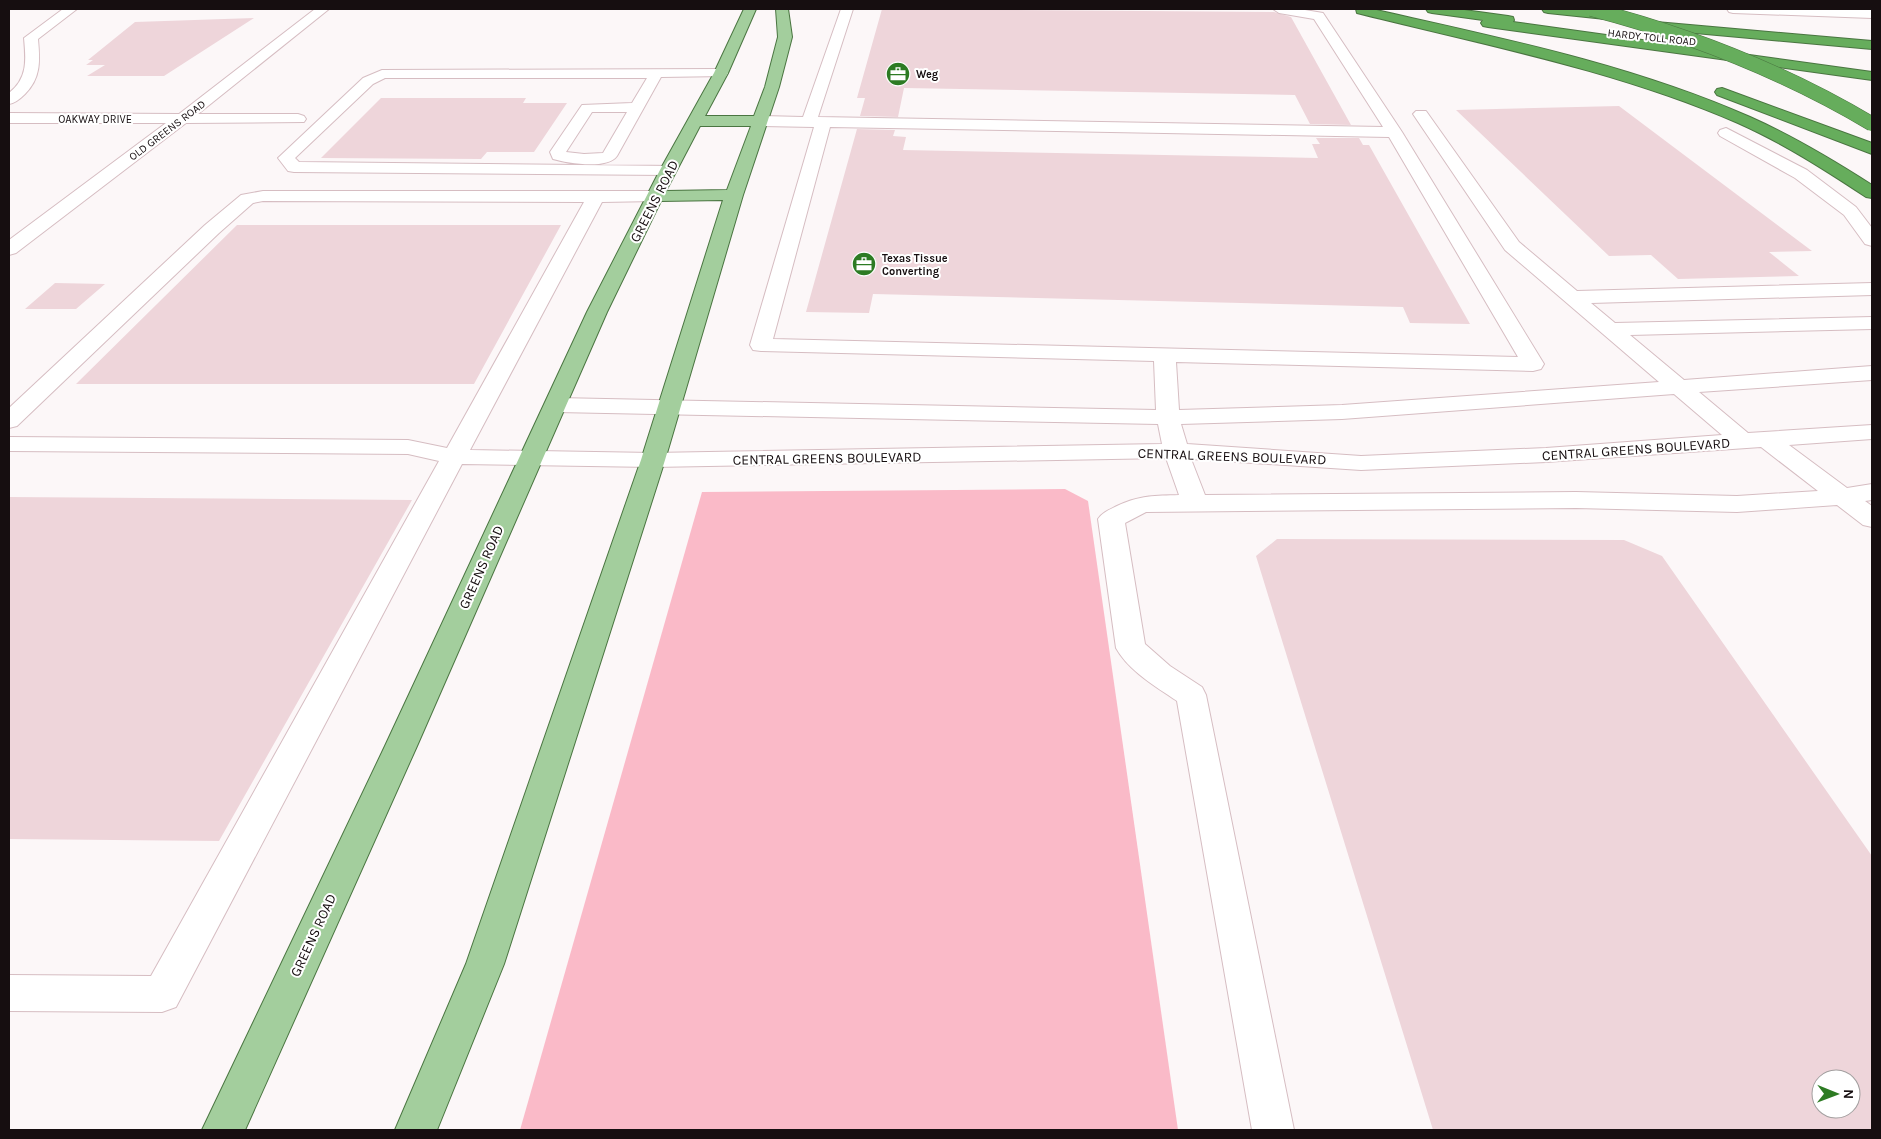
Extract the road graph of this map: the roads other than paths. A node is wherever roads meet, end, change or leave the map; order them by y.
1 (71, 9) edge
2 (323, 9) edge
3 (737, 9) edge
4 (750, 9) edge
5 (782, 9) edge
6 (792, 9) edge
7 (846, 9) edge
8 (1279, 9) edge
9 (1400, 9) edge
10 (1432, 9) edge
11 (1548, 9) edge
12 (1591, 9) edge
13 (1732, 9) edge
14 (1357, 10) edge
15 (1532, 12) dead end
16 (1872, 14) edge
17 (742, 28) junction
18 (1872, 32) edge
19 (785, 37) junction
20 (1872, 45) edge
21 (1872, 57) edge
22 (721, 73) junction
23 (656, 74) junction
24 (1872, 76) edge
25 (1681, 80) dead end
26 (1706, 87) dead end
27 (9, 100) edge
28 (637, 107) junction
29 (1421, 114) dead end
30 (9, 118) edge
31 (182, 119) junction
32 (298, 119) dead end
33 (696, 121) junction
34 (760, 121) junction
35 (816, 122) junction
36 (1872, 124) edge
37 (1394, 132) junction
38 (1726, 133) dead end
39 (1872, 149) edge
40 (668, 170) junction
41 (1872, 193) edge
42 (734, 195) junction
43 (656, 196) junction
44 (596, 197) junction
45 (1872, 240) edge
46 (9, 249) edge
47 (1872, 289) edge
48 (1573, 297) junction
49 (1872, 323) edge
50 (1611, 329) junction
51 (1165, 355) junction
52 (1533, 364) junction
53 (1872, 373) edge
54 (1681, 388) junction
55 (1560, 397) junction
56 (556, 404) junction
57 (668, 407) junction
58 (1168, 417) junction
59 (9, 421) edge
60 (1872, 432) edge
61 (1756, 441) junction
62 (9, 444) edge
63 (1176, 451) junction
64 (454, 457) junction
65 (530, 457) junction
66 (653, 460) junction
67 (1872, 492) edge
68 (1842, 497) junction
69 (1195, 503) junction
70 (1872, 519) edge
71 (9, 993) edge
72 (223, 1130) edge
73 (416, 1130) edge
74 (1273, 1130) edge

1 - 27 street
2 - 31 street, OLD GREENS ROAD
3 - 17 main road
4 - 17 main road, GREENS ROAD
5 - 19 main road
6 - 19 main road
7 - 35 street
8 - 37 street
9 - 24 highway
10 - 21 highway, HARDY TOLL ROAD
11 - 18 highway
12 - 36 highway, bridge
13 - 16 street
14 - 25 highway
14 - 41 highway
15 - 20 highway, HARDY TOLL ROAD
17 - 22 main road, GREENS ROAD
19 - 34 main road
22 - 23 street
22 - 33 main road, GREENS ROAD
23 - 28 street
23 - 40 street
26 - 39 highway
28 - 28 street
29 - 48 street
30 - 31 street, OAKWAY DRIVE
31 - 32 street, OAKWAY DRIVE
31 - 46 street, OLD GREENS ROAD
33 - 34 main road
33 - 40 main road, GREENS ROAD
34 - 35 street
34 - 42 main road
35 - 37 street
35 - 51 street
37 - 52 street
38 - 45 street
40 - 43 main road, GREENS ROAD
42 - 43 main road
42 - 57 main road
43 - 44 street
43 - 56 main road, GREENS ROAD
44 - 59 street
44 - 64 street
47 - 48 street
48 - 50 street
49 - 50 street
50 - 54 street
51 - 52 street
51 - 58 street
52 - 55 street
53 - 54 street
54 - 55 street
54 - 61 street
55 - 58 street
56 - 57 street
56 - 65 main road, GREENS ROAD
57 - 58 street
57 - 66 main road
58 - 63 street
60 - 61 street, CENTRAL GREENS BOULEVARD
61 - 63 street, CENTRAL GREENS BOULEVARD
61 - 68 street
62 - 64 street, CENTRAL GREENS BOULEVARD
63 - 66 street, CENTRAL GREENS BOULEVARD
63 - 69 street
64 - 65 street, CENTRAL GREENS BOULEVARD
64 - 71 street
65 - 66 street, CENTRAL GREENS BOULEVARD
65 - 72 main road, GREENS ROAD
66 - 73 main road
67 - 68 street
68 - 69 street
68 - 70 street
69 - 74 street

